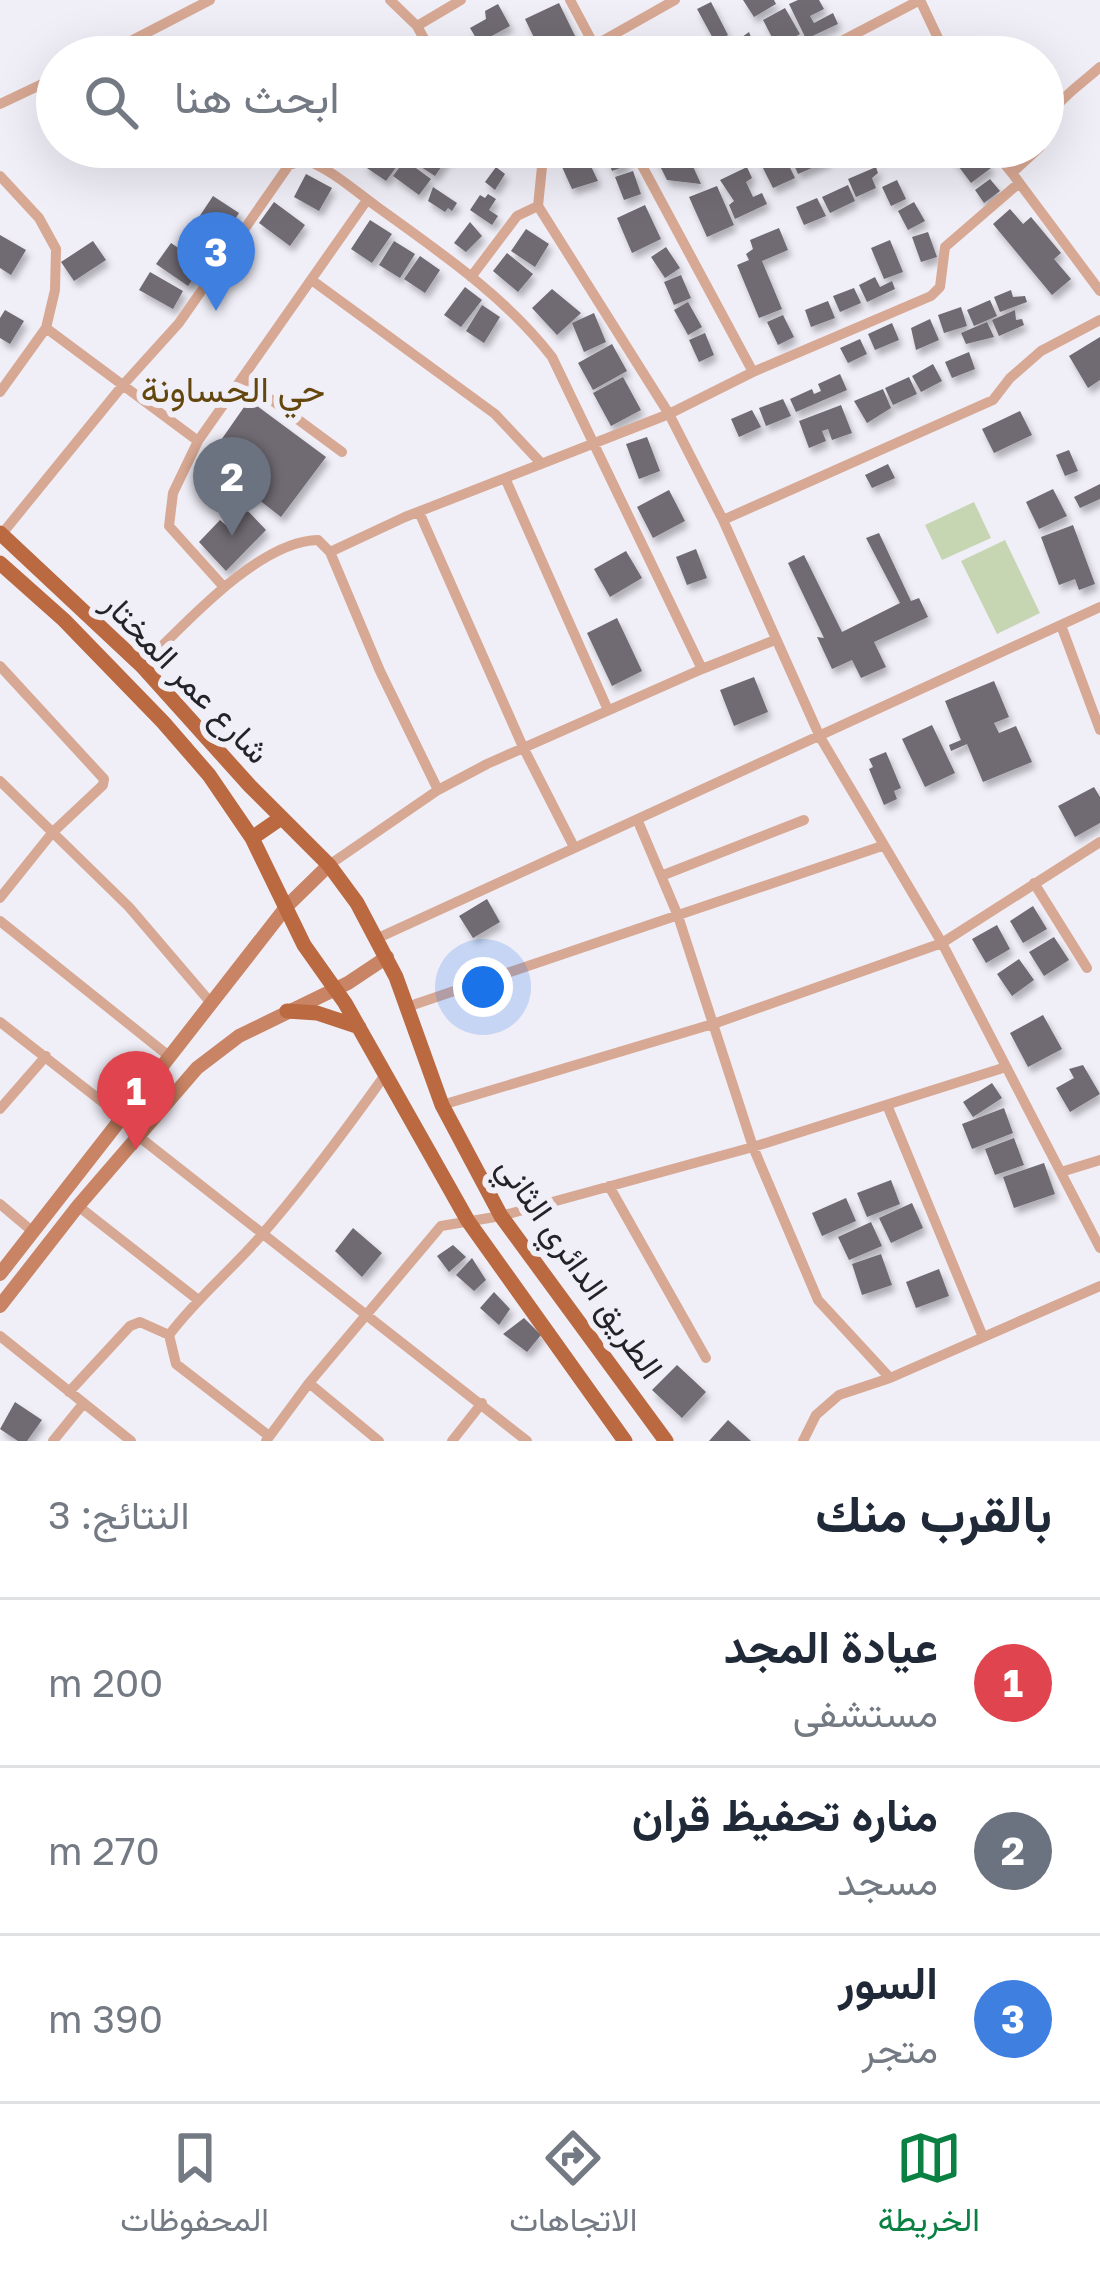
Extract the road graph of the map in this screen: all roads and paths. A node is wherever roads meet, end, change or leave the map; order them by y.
1 (210, 0) edge
2 (390, 0) edge
3 (461, 0) edge
4 (570, 0) edge
5 (675, 0) edge
6 (920, 0) edge
7 (417, 26) junction
8 (141, 36) edge
9 (422, 36) edge
10 (588, 36) edge
11 (619, 36) edge
12 (851, 36) edge
13 (937, 36) edge
14 (1100, 67) edge
15 (36, 87) edge
16 (1064, 99) edge
17 (0, 104) edge
18 (287, 168) edge
19 (323, 168) edge
20 (542, 168) edge
21 (643, 168) edge
22 (1008, 168) edge
23 (1024, 168) edge
24 (0, 176) edge
25 (1016, 178) junction
26 (367, 200) junction
27 (538, 206) junction
28 (471, 277) junction
29 (313, 281) junction
30 (1100, 291) edge
31 (1100, 320) edge
32 (46, 328) junction
33 (753, 372) junction
34 (243, 379) junction
35 (123, 385) junction
36 (0, 392) edge
37 (669, 414) junction
38 (198, 442) junction
39 (593, 443) junction
40 (342, 452) dead end
41 (539, 462) junction
42 (506, 478) junction
43 (419, 512) junction
44 (723, 520) junction
45 (1, 534) edge
46 (330, 552) junction
47 (2, 567) edge
48 (224, 586) junction
49 (1100, 608) edge
50 (1062, 628) junction
51 (775, 640) junction
52 (0, 666) edge
53 (142, 666) junction
54 (701, 668) junction
55 (608, 710) junction
56 (1100, 730) edge
57 (820, 737) junction
58 (523, 747) junction
59 (0, 781) edge
60 (438, 790) junction
61 (281, 818) junction
62 (637, 819) junction
63 (804, 820) dead end
64 (52, 833) junction
65 (252, 838) junction
66 (1100, 842) edge
67 (882, 846) junction
68 (574, 847) junction
69 (329, 865) junction
70 (662, 876) junction
71 (1034, 884) junction
72 (0, 898) edge
73 (287, 906) junction
74 (679, 916) junction
75 (0, 921) edge
76 (378, 938) junction
77 (942, 943) junction
78 (387, 957) junction
79 (1088, 968) dead end
80 (335, 990) junction
81 (212, 1004) junction
82 (407, 1007) junction
83 (287, 1011) junction
84 (0, 1022) edge
85 (716, 1023) junction
86 (360, 1028) junction
87 (46, 1056) junction
88 (170, 1057) junction
89 (1006, 1066) junction
90 (386, 1075) junction
91 (887, 1105) junction
92 (442, 1106) junction
93 (0, 1109) edge
94 (123, 1118) junction
95 (138, 1136) junction
96 (753, 1147) junction
97 (1100, 1160) edge
98 (1061, 1172) junction
99 (609, 1186) junction
100 (0, 1204) edge
101 (78, 1206) junction
102 (501, 1216) junction
103 (468, 1221) junction
104 (32, 1231) junction
105 (262, 1235) junction
106 (1100, 1248) edge
107 (0, 1274) edge
108 (1100, 1286) edge
109 (197, 1299) junction
110 (0, 1306) edge
111 (368, 1315) junction
112 (169, 1334) junction
113 (0, 1336) edge
114 (983, 1337) junction
115 (706, 1358) dead end
116 (890, 1378) junction
117 (309, 1383) junction
118 (69, 1393) junction
119 (482, 1403) junction
120 (83, 1404) junction
121 (268, 1439) edge
122 (53, 1441) edge
123 (131, 1441) edge
124 (379, 1441) edge
125 (452, 1441) edge
126 (527, 1441) edge
127 (625, 1441) edge
128 (666, 1441) edge
129 (803, 1441) edge

1 - 8 street
2 - 7 street
3 - 7 street
4 - 10 street
5 - 11 street
6 - 12 street
6 - 13 street
7 - 9 street
14 - 16 street
15 - 17 street
18 - 35 street
19 - 26 street
20 - 27 street
21 - 33 street
22 - 25 street
23 - 25 street
24 - 32 street
25 - 30 street
25 - 33 street
26 - 28 street
26 - 29 street
27 - 28 street
27 - 37 street
28 - 39 street
29 - 34 street
29 - 41 street
31 - 44 street
32 - 35 street
32 - 36 street
33 - 37 street
34 - 38 street
34 - 40 street
35 - 38 street
35 - 45 street
37 - 39 street
37 - 44 street
38 - 48 street
39 - 41 street
39 - 54 street
41 - 42 street
42 - 43 street
42 - 55 street
43 - 46 street
43 - 58 street
44 - 51 street
45 - 53 main road, شارع عمر المختار
46 - 48 street
46 - 60 street
47 - 65 main road, شارع عمر المختار
48 - 53 street
49 - 50 street
50 - 56 street
50 - 57 street
51 - 54 street
51 - 57 street
52 - 64 street
53 - 61 main road, شارع عمر المختار
54 - 55 street
55 - 58 street
57 - 62 street
57 - 67 street
58 - 60 street
58 - 68 street
59 - 64 street
60 - 69 street
61 - 65 main road
61 - 69 main road, شارع عمر المختار
62 - 68 street
62 - 70 street
63 - 70 street
64 - 72 street
64 - 81 street
65 - 73 main road, شارع عمر المختار
66 - 71 street
67 - 74 street
67 - 77 street
68 - 76 street
69 - 73 main road
69 - 76 main road, الطريق الدائري الثاني
70 - 74 street
71 - 77 street
71 - 79 street
73 - 80 main road, الطريق الدائري الثاني
73 - 81 main road
74 - 82 street
74 - 85 street
75 - 88 street
76 - 78 main road, الطريق الدائري الثاني
77 - 85 street
77 - 89 street
78 - 80 main road
78 - 82 main road, الطريق الدائري الثاني
80 - 83 main road
80 - 86 main road, الطريق الدائري الثاني
81 - 88 main road
82 - 92 main road, الطريق الدائري الثاني
83 - 86 main road
83 - 95 main road
84 - 87 street
85 - 92 street
85 - 96 street
86 - 90 main road, الطريق الدائري الثاني
87 - 93 street
87 - 94 street
88 - 94 main road
89 - 91 street
89 - 98 street
90 - 103 main road, الطريق الدائري الثاني
90 - 105 street
91 - 96 street
91 - 114 street
92 - 102 main road, الطريق الدائري الثاني
94 - 104 main road
95 - 101 main road
95 - 105 street
96 - 99 street
96 - 116 street
97 - 98 street
98 - 106 street
99 - 102 street
99 - 115 street
100 - 104 street
101 - 109 street
101 - 110 main road
102 - 103 street
102 - 128 main road, الطريق الدائري الثاني
103 - 111 street
103 - 127 main road, الطريق الدائري الثاني
104 - 107 main road
105 - 109 street
105 - 111 street
108 - 114 street
109 - 112 street
111 - 117 street
111 - 119 street
112 - 118 street
112 - 121 street
113 - 118 street
114 - 116 street
116 - 129 street
117 - 121 street
117 - 124 street
118 - 120 street
119 - 125 street
119 - 126 street
120 - 122 street
120 - 123 street

